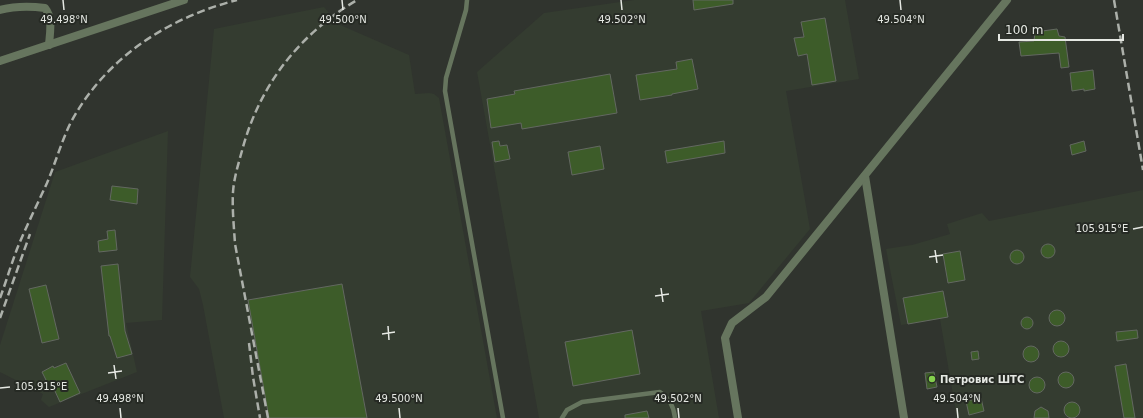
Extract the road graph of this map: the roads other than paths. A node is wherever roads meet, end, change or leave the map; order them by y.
1 (184, 0) edge
2 (466, 0) edge
3 (1007, 0) edge
4 (0, 10) edge
5 (49, 45) junction
6 (0, 61) edge
7 (865, 176) junction
8 (503, 418) edge
9 (562, 418) edge
10 (675, 418) edge
11 (738, 418) edge
12 (904, 418) edge

1 - 5 street
2 - 8 lane
3 - 7 street
4 - 5 street
5 - 6 street
7 - 11 street
7 - 12 street
9 - 10 lane

